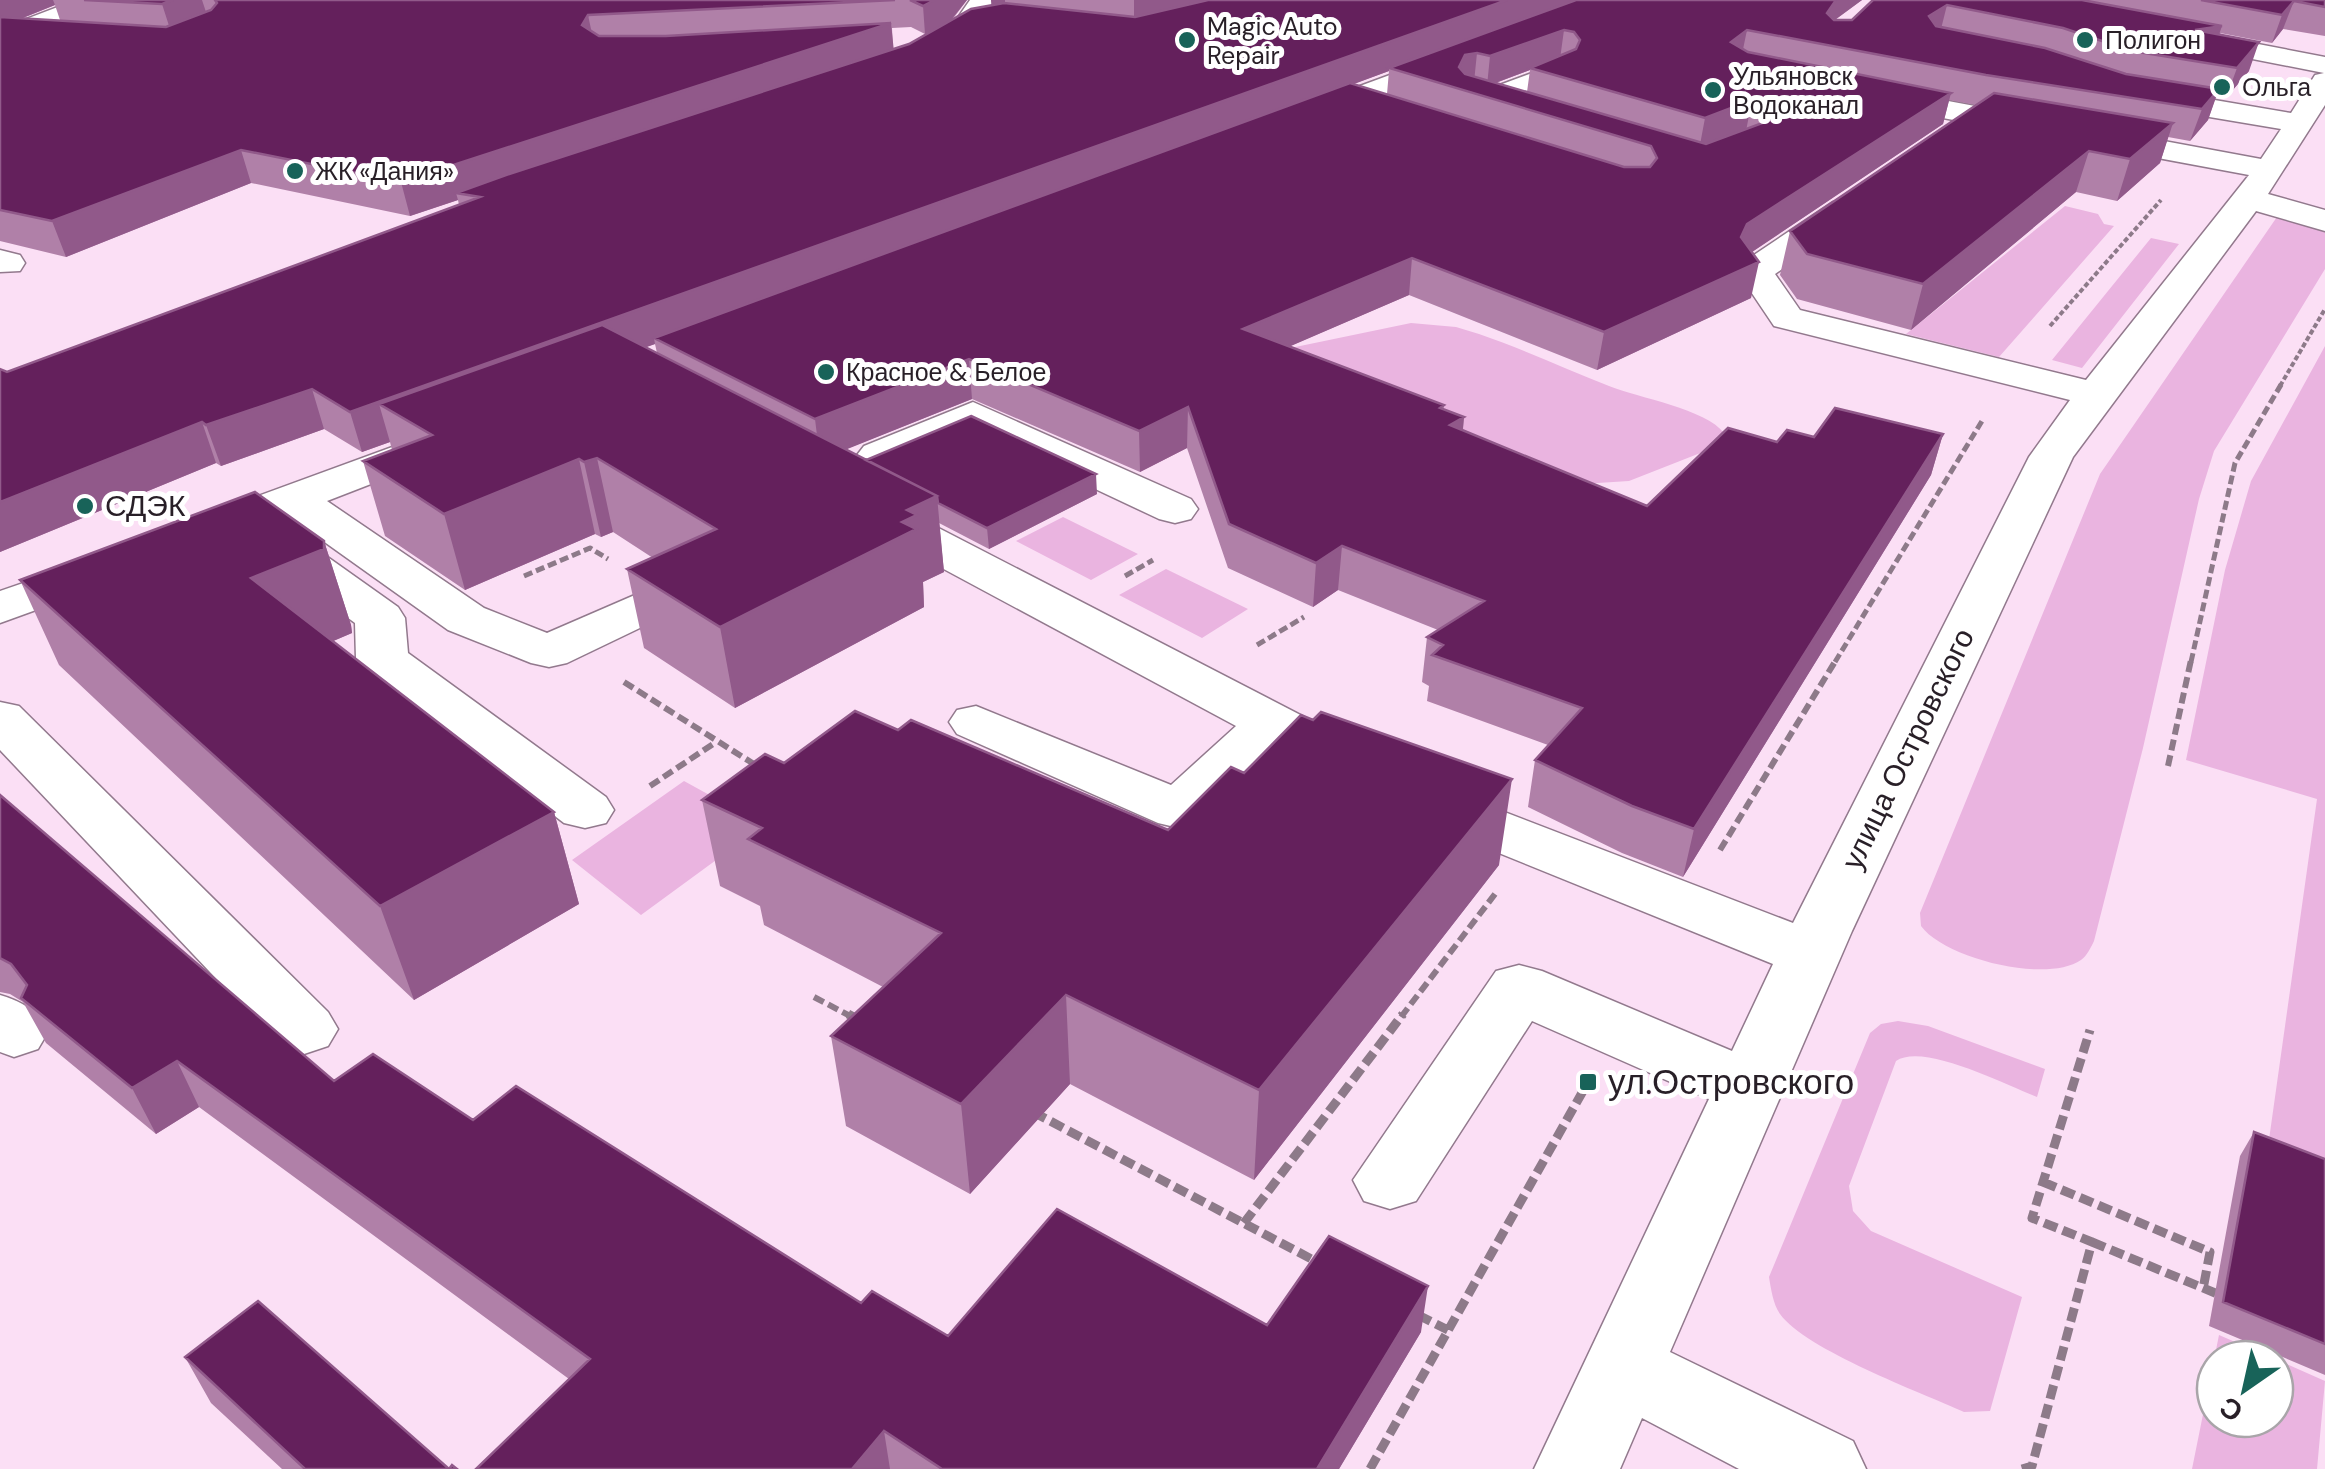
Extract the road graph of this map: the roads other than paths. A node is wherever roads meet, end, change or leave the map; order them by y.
1 (98, 0) edge
2 (982, 0) edge
3 (1005, 19) edge
4 (956, 32) junction
5 (2162, 34) edge
6 (4, 36) edge
7 (79, 39) edge
8 (898, 40) edge
9 (1482, 49) edge
10 (2325, 65) edge
11 (885, 69) edge
12 (1560, 71) edge
13 (1408, 78) junction
14 (1840, 90) edge
15 (2117, 92) edge
16 (1346, 100) junction
17 (1488, 100) junction
18 (2312, 110) edge
19 (1388, 114) edge
20 (1540, 115) edge
21 (1977, 118) junction
22 (1275, 128) edge
23 (1945, 140) edge
24 (2269, 185) junction
25 (1866, 194) edge
26 (2325, 221) edge
27 (2094, 394) junction
28 (474, 430) edge
29 (293, 498) junction
30 (1175, 509) dead end
31 (243, 517) junction
32 (168, 545) edge
33 (131, 559) edge
34 (650, 603) edge
35 (0, 608) edge
36 (0, 718) edge
37 (976, 722) dead end
38 (1272, 723) junction
39 (585, 810) dead end
40 (1809, 954) junction
41 (304, 1029) dead end
42 (1749, 1087) junction
43 (1390, 1180) dead end
44 (1623, 1368) junction
45 (1578, 1469) edge
46 (1823, 1469) edge

1 - 6 street
2 - 4 street
3 - 4 street
4 - 8 street
4 - 11 street
5 - 10 street
6 - 7 street
9 - 13 street
12 - 17 street
13 - 16 street
13 - 17 street
14 - 21 street
15 - 18 street
16 - 19 street
16 - 22 street
17 - 20 street
18 - 24 street, улица Островского
21 - 23 street
21 - 24 street
24 - 26 street
24 - 27 street, улица Островского
25 - 27 street
27 - 40 street, улица Островского
28 - 29 street
29 - 31 street
29 - 34 street
30 - 38 street
31 - 32 street
31 - 39 street
33 - 35 street
36 - 41 street
37 - 38 street
38 - 40 street
40 - 42 street, улица Островского
42 - 43 street
42 - 44 street, улица Островского
44 - 45 street, улица Островского
44 - 46 street

